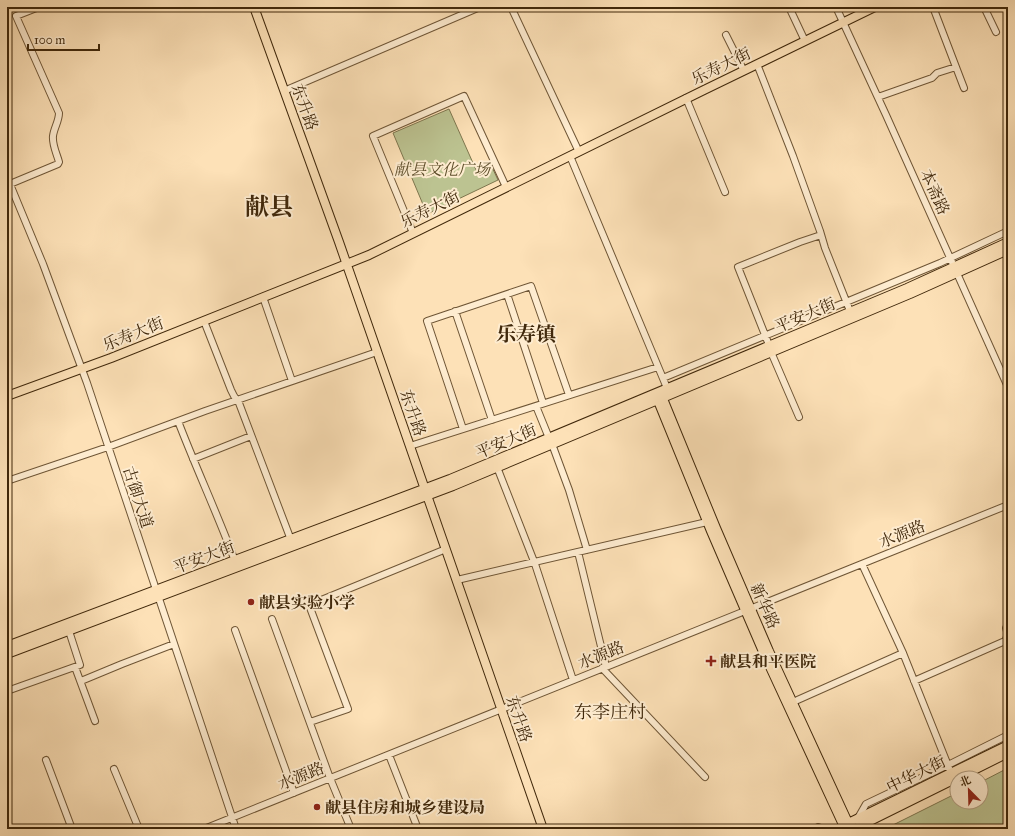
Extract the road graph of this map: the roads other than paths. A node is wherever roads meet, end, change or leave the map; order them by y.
1 (39, 7) edge
2 (254, 7) edge
3 (480, 7) edge
4 (511, 7) edge
5 (789, 7) edge
6 (836, 7) edge
7 (875, 7) edge
8 (933, 7) edge
9 (984, 7) edge
10 (464, 10) edge
11 (843, 23) junction
12 (996, 32) dead end
13 (726, 35) dead end
14 (806, 41) junction
15 (757, 64) junction
16 (956, 67) junction
17 (744, 71) junction
18 (964, 88) dead end
19 (284, 91) junction
20 (878, 97) junction
21 (686, 98) junction
22 (579, 152) junction
23 (570, 156) junction
24 (7, 177) edge
25 (10, 184) junction
26 (506, 187) junction
27 (725, 192) dead end
28 (1008, 231) edge
29 (413, 233) junction
30 (821, 235) junction
31 (1008, 242) edge
32 (1008, 250) edge
33 (346, 264) junction
34 (954, 266) junction
35 (507, 294) junction
36 (263, 297) junction
37 (847, 302) junction
38 (850, 311) junction
39 (455, 312) junction
40 (204, 321) junction
41 (766, 336) junction
42 (770, 349) junction
43 (377, 352) junction
44 (658, 367) junction
45 (81, 369) junction
46 (663, 378) junction
47 (292, 381) junction
48 (1008, 387) edge
49 (660, 394) junction
50 (569, 395) junction
51 (7, 396) edge
52 (237, 400) junction
53 (543, 403) junction
54 (536, 406) junction
55 (799, 417) dead end
56 (492, 420) junction
57 (178, 421) junction
58 (463, 429) junction
59 (251, 436) junction
60 (550, 441) junction
61 (410, 446) junction
62 (108, 447) junction
63 (192, 459) junction
64 (497, 468) junction
65 (7, 482) edge
66 (426, 492) junction
67 (1008, 506) edge
68 (707, 522) junction
69 (291, 540) junction
70 (446, 549) junction
71 (587, 550) junction
72 (578, 552) junction
73 (235, 561) junction
74 (534, 562) junction
75 (862, 564) junction
76 (457, 580) junction
77 (157, 594) junction
78 (748, 610) junction
79 (272, 619) dead end
80 (1008, 624) edge
81 (235, 630) dead end
82 (69, 631) junction
83 (174, 644) junction
84 (7, 646) edge
85 (903, 653) junction
86 (7, 654) edge
87 (75, 667) junction
88 (604, 668) junction
89 (573, 680) junction
90 (81, 681) junction
91 (914, 681) junction
92 (7, 690) edge
93 (793, 702) junction
94 (501, 709) junction
95 (95, 721) dead end
96 (310, 722) junction
97 (1008, 735) edge
98 (1008, 745) edge
99 (1008, 753) edge
100 (389, 754) junction
101 (46, 760) dead end
102 (114, 768) dead end
103 (952, 770) edge
104 (960, 770) edge
105 (961, 770) edge
106 (964, 770) edge
107 (949, 776) edge
108 (949, 776) edge
109 (705, 777) dead end
110 (330, 778) junction
111 (294, 793) junction
112 (233, 818) junction
113 (846, 827) edge
114 (72, 829) edge
115 (139, 829) edge
116 (204, 829) edge
117 (236, 829) edge
118 (351, 829) edge
119 (418, 829) edge
120 (543, 829) edge
121 (815, 829) edge
122 (824, 829) edge

1 - 25 street
2 - 19 main road, 东升路
3 - 10 street
4 - 22 street
5 - 14 street
6 - 11 street, 本斋路
7 - 11 main road, 乐寿大街
8 - 16 street
9 - 12 street
10 - 19 street
11 - 14 main road, 乐寿大街
11 - 20 street, 本斋路
13 - 17 street
14 - 15 main road, 乐寿大街
15 - 17 main road, 乐寿大街
15 - 30 street
16 - 18 street
16 - 20 street
17 - 21 main road, 乐寿大街
19 - 33 main road, 东升路
20 - 34 street, 本斋路
21 - 22 main road, 乐寿大街
21 - 27 street
22 - 23 main road, 乐寿大街
23 - 26 main road, 乐寿大街
23 - 44 street
24 - 25 street, 古御大道
25 - 45 street, 古御大道
26 - 29 main road, 乐寿大街
26 - 29 street
28 - 34 street
29 - 33 main road, 乐寿大街
30 - 37 street
30 - 41 street
31 - 34 main road, 平安大街
32 - 34 main road, 平安大街
33 - 36 main road, 乐寿大街
33 - 43 main road, 东升路
34 - 37 street
34 - 38 main road, 平安大街
34 - 42 main road, 平安大街
34 - 48 street, 本斋路
35 - 39 street
35 - 50 street
35 - 53 street
36 - 40 main road, 乐寿大街
36 - 47 street
37 - 38 street
37 - 41 street
38 - 42 main road, 平安大街
39 - 56 street
39 - 58 street
40 - 45 main road, 乐寿大街
40 - 52 street
41 - 42 street
41 - 46 street
42 - 49 main road, 平安大街
42 - 55 street
43 - 47 street
43 - 61 main road, 东升路
44 - 46 street
44 - 50 street
45 - 51 main road, 乐寿大街
45 - 62 street, 古御大道
46 - 49 street
47 - 52 street
49 - 60 main road, 平安大街
49 - 68 main road, 新华路
49 - 78 main road, 新华路
50 - 53 street
52 - 57 street
52 - 59 street
53 - 54 street
54 - 56 street
54 - 60 street
56 - 58 street
57 - 62 street
57 - 63 street
58 - 61 street
59 - 63 street
59 - 69 street
60 - 64 main road, 平安大街
60 - 66 main road, 平安大街
60 - 71 street
61 - 66 main road, 东升路
62 - 65 street
62 - 77 street, 古御大道
63 - 73 street
64 - 66 main road, 平安大街
64 - 74 street
66 - 69 main road, 平安大街
66 - 70 main road, 东升路
66 - 77 main road, 平安大街
67 - 75 street, 水源路
68 - 71 street
68 - 78 main road, 新华路
69 - 73 main road, 平安大街
70 - 76 main road, 东升路
70 - 96 street
71 - 72 street
72 - 74 street
72 - 88 street
73 - 77 main road, 平安大街
74 - 76 street
74 - 89 street
75 - 78 street, 水源路
75 - 85 street
76 - 94 main road, 东升路
77 - 82 main road, 平安大街
77 - 83 street, 古御大道
77 - 84 main road, 平安大街
78 - 88 street, 水源路
78 - 93 main road, 新华路
78 - 113 main road, 新华路
79 - 96 street
80 - 91 street
81 - 111 street
82 - 86 main road, 平安大街
82 - 87 street
83 - 90 street
83 - 112 street, 古御大道
85 - 91 street
85 - 93 street
87 - 90 street
87 - 92 street
88 - 89 street, 水源路
88 - 109 street
89 - 94 street, 水源路
90 - 95 street
91 - 103 street
93 - 113 main road, 新华路
94 - 100 street, 水源路
94 - 120 main road, 东升路
96 - 110 street
97 - 104 street
98 - 105 main road, 中华大街
99 - 106 main road, 中华大街
100 - 110 street, 水源路
100 - 119 street
101 - 114 street
102 - 115 street
107 - 113 main road, 中华大街
108 - 113 main road, 中华大街
110 - 111 street, 水源路
110 - 118 street
111 - 112 street, 水源路
112 - 116 street, 水源路
112 - 117 street, 古御大道
121 - 122 street

